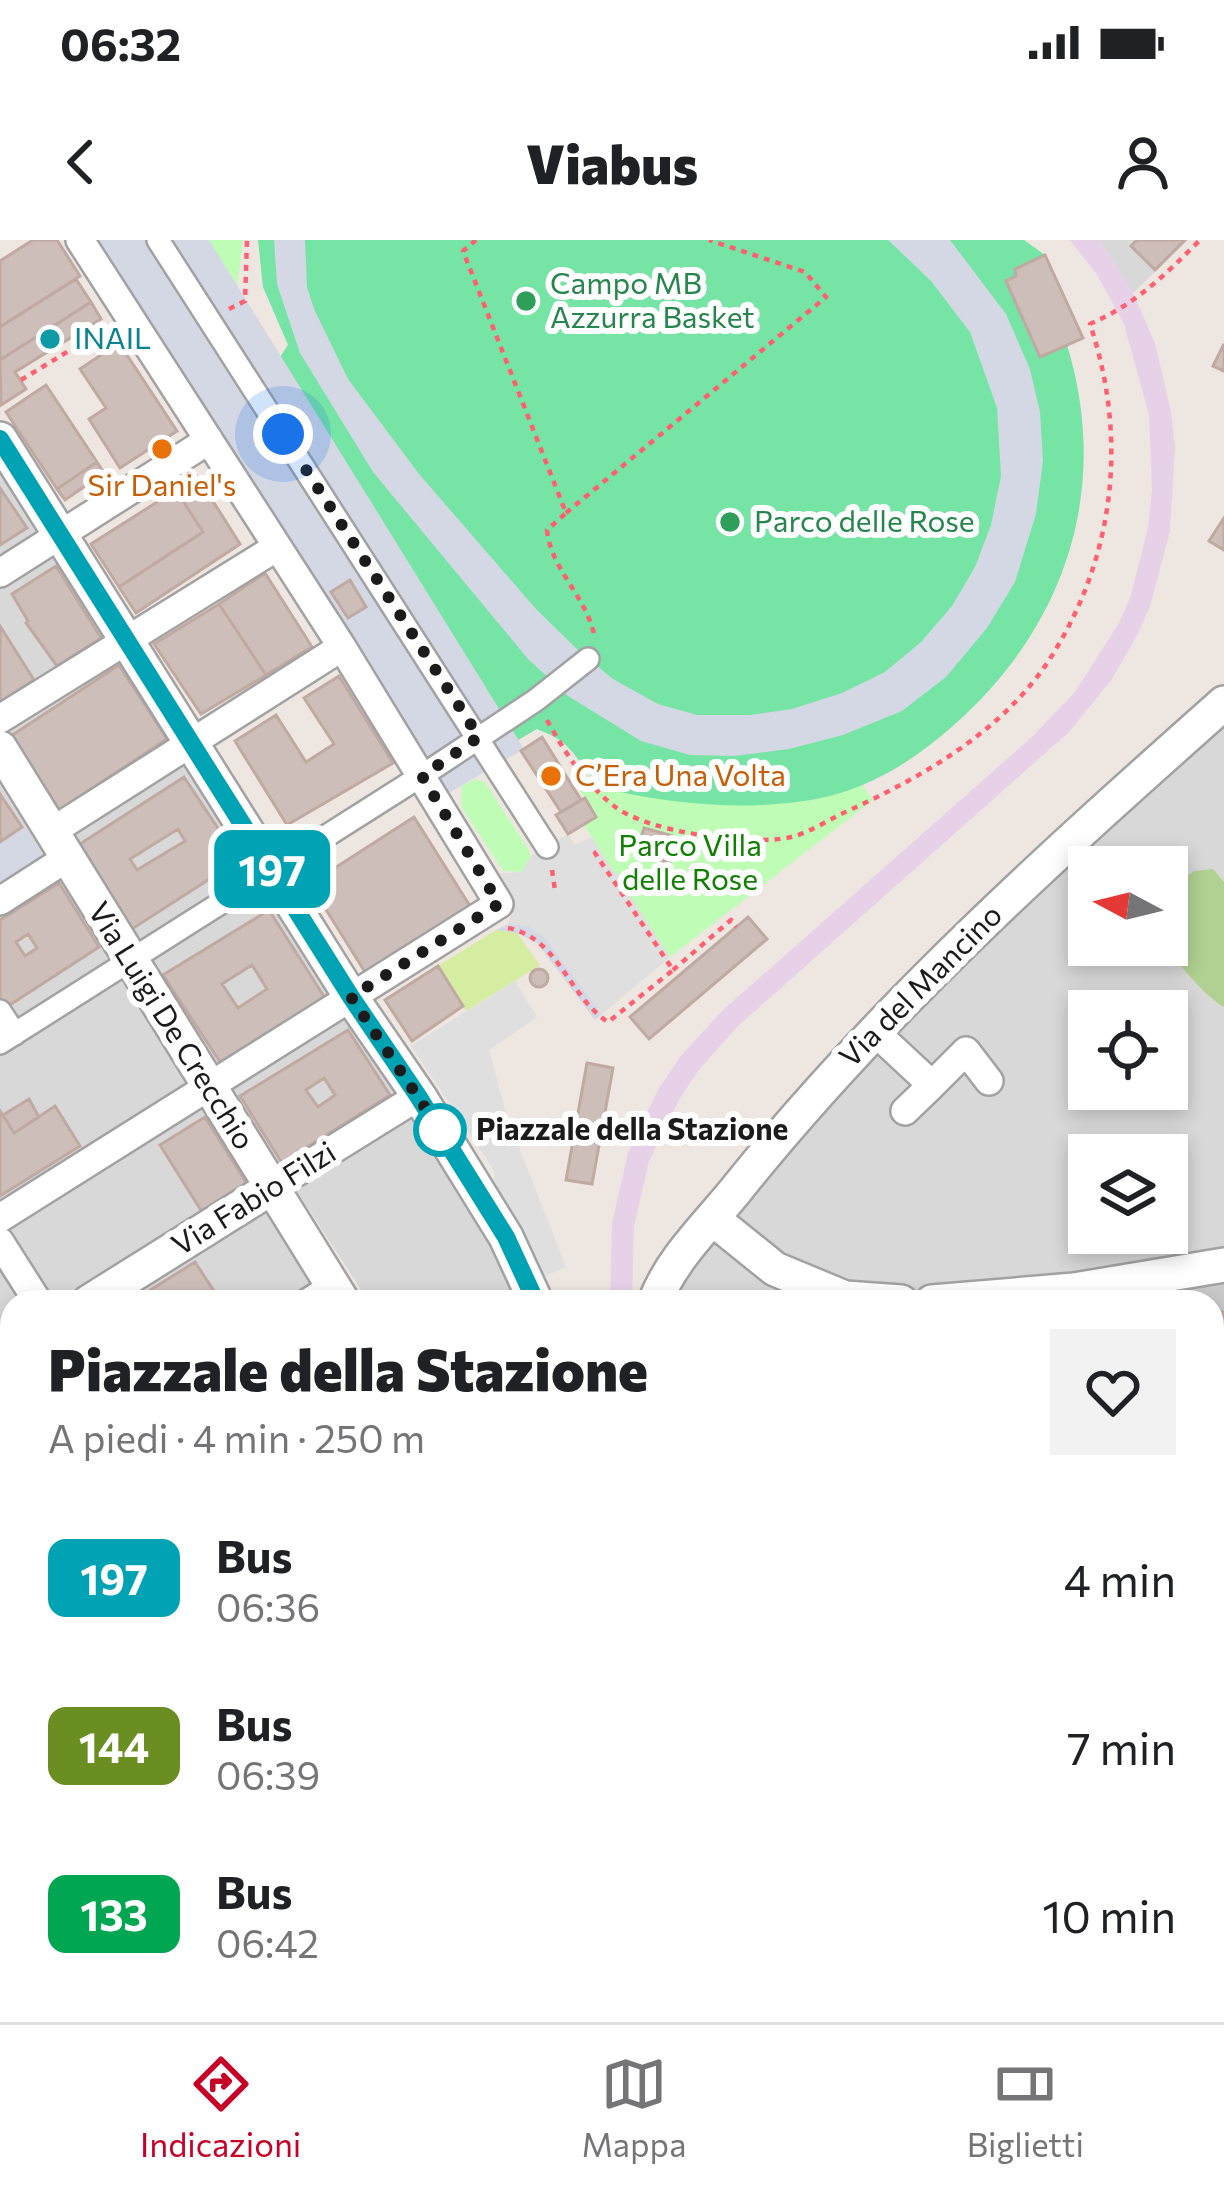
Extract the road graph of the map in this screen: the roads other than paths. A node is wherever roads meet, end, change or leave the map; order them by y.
1 (80, 240) edge
2 (158, 240) edge
3 (0, 439) edge
4 (208, 440) junction
5 (60, 532) junction
6 (277, 547) junction
7 (0, 573) edge
8 (127, 639) junction
9 (342, 647) junction
10 (588, 659) road end
11 (1224, 704) edge
12 (0, 719) edge
13 (479, 737) junction
14 (190, 743) junction
15 (0, 748) edge
16 (422, 776) junction
17 (59, 845) junction
18 (548, 847) dead end
19 (272, 870) junction
20 (0, 902) edge
21 (131, 961) junction
22 (351, 997) junction
23 (0, 1011) edge
24 (874, 1031) junction
25 (8, 1038) edge
26 (989, 1081) dead end
27 (932, 1085) junction
28 (208, 1087) junction
29 (418, 1096) junction
30 (905, 1111) dead end
31 (271, 1188) junction
32 (0, 1218) edge
33 (713, 1219) junction
34 (0, 1242) edge
35 (1224, 1265) edge
36 (30, 1290) edge
37 (108, 1290) edge
38 (324, 1290) edge
39 (530, 1290) edge
40 (662, 1290) edge
41 (826, 1290) edge
42 (1074, 1290) edge

1 - 4 street
2 - 13 street
3 - 5 street
4 - 5 street
4 - 6 street
5 - 7 street
5 - 8 street
6 - 8 street
6 - 9 street
8 - 12 street
8 - 14 street
9 - 14 street
9 - 16 street
10 - 13 street
11 - 24 street, Via del Mancino
13 - 16 street
13 - 18 street
14 - 17 street
14 - 19 street
15 - 17 street, Via Luigi De Crecchio
16 - 19 street
16 - 22 street
17 - 20 street
17 - 21 street, Via Luigi De Crecchio
19 - 21 street
19 - 22 street
21 - 25 street
21 - 28 street, Via Luigi De Crecchio
22 - 28 street
22 - 29 street
23 - 25 street
24 - 27 street
24 - 33 street, Via del Mancino
26 - 27 street
27 - 30 street
28 - 31 street, Via Luigi De Crecchio
28 - 32 street
29 - 31 street, Via Fabio Filzi
29 - 39 street
31 - 37 street, Via Fabio Filzi
31 - 38 street, Via Luigi De Crecchio
33 - 40 street, Via del Mancino
33 - 41 street
34 - 36 street
35 - 42 street

